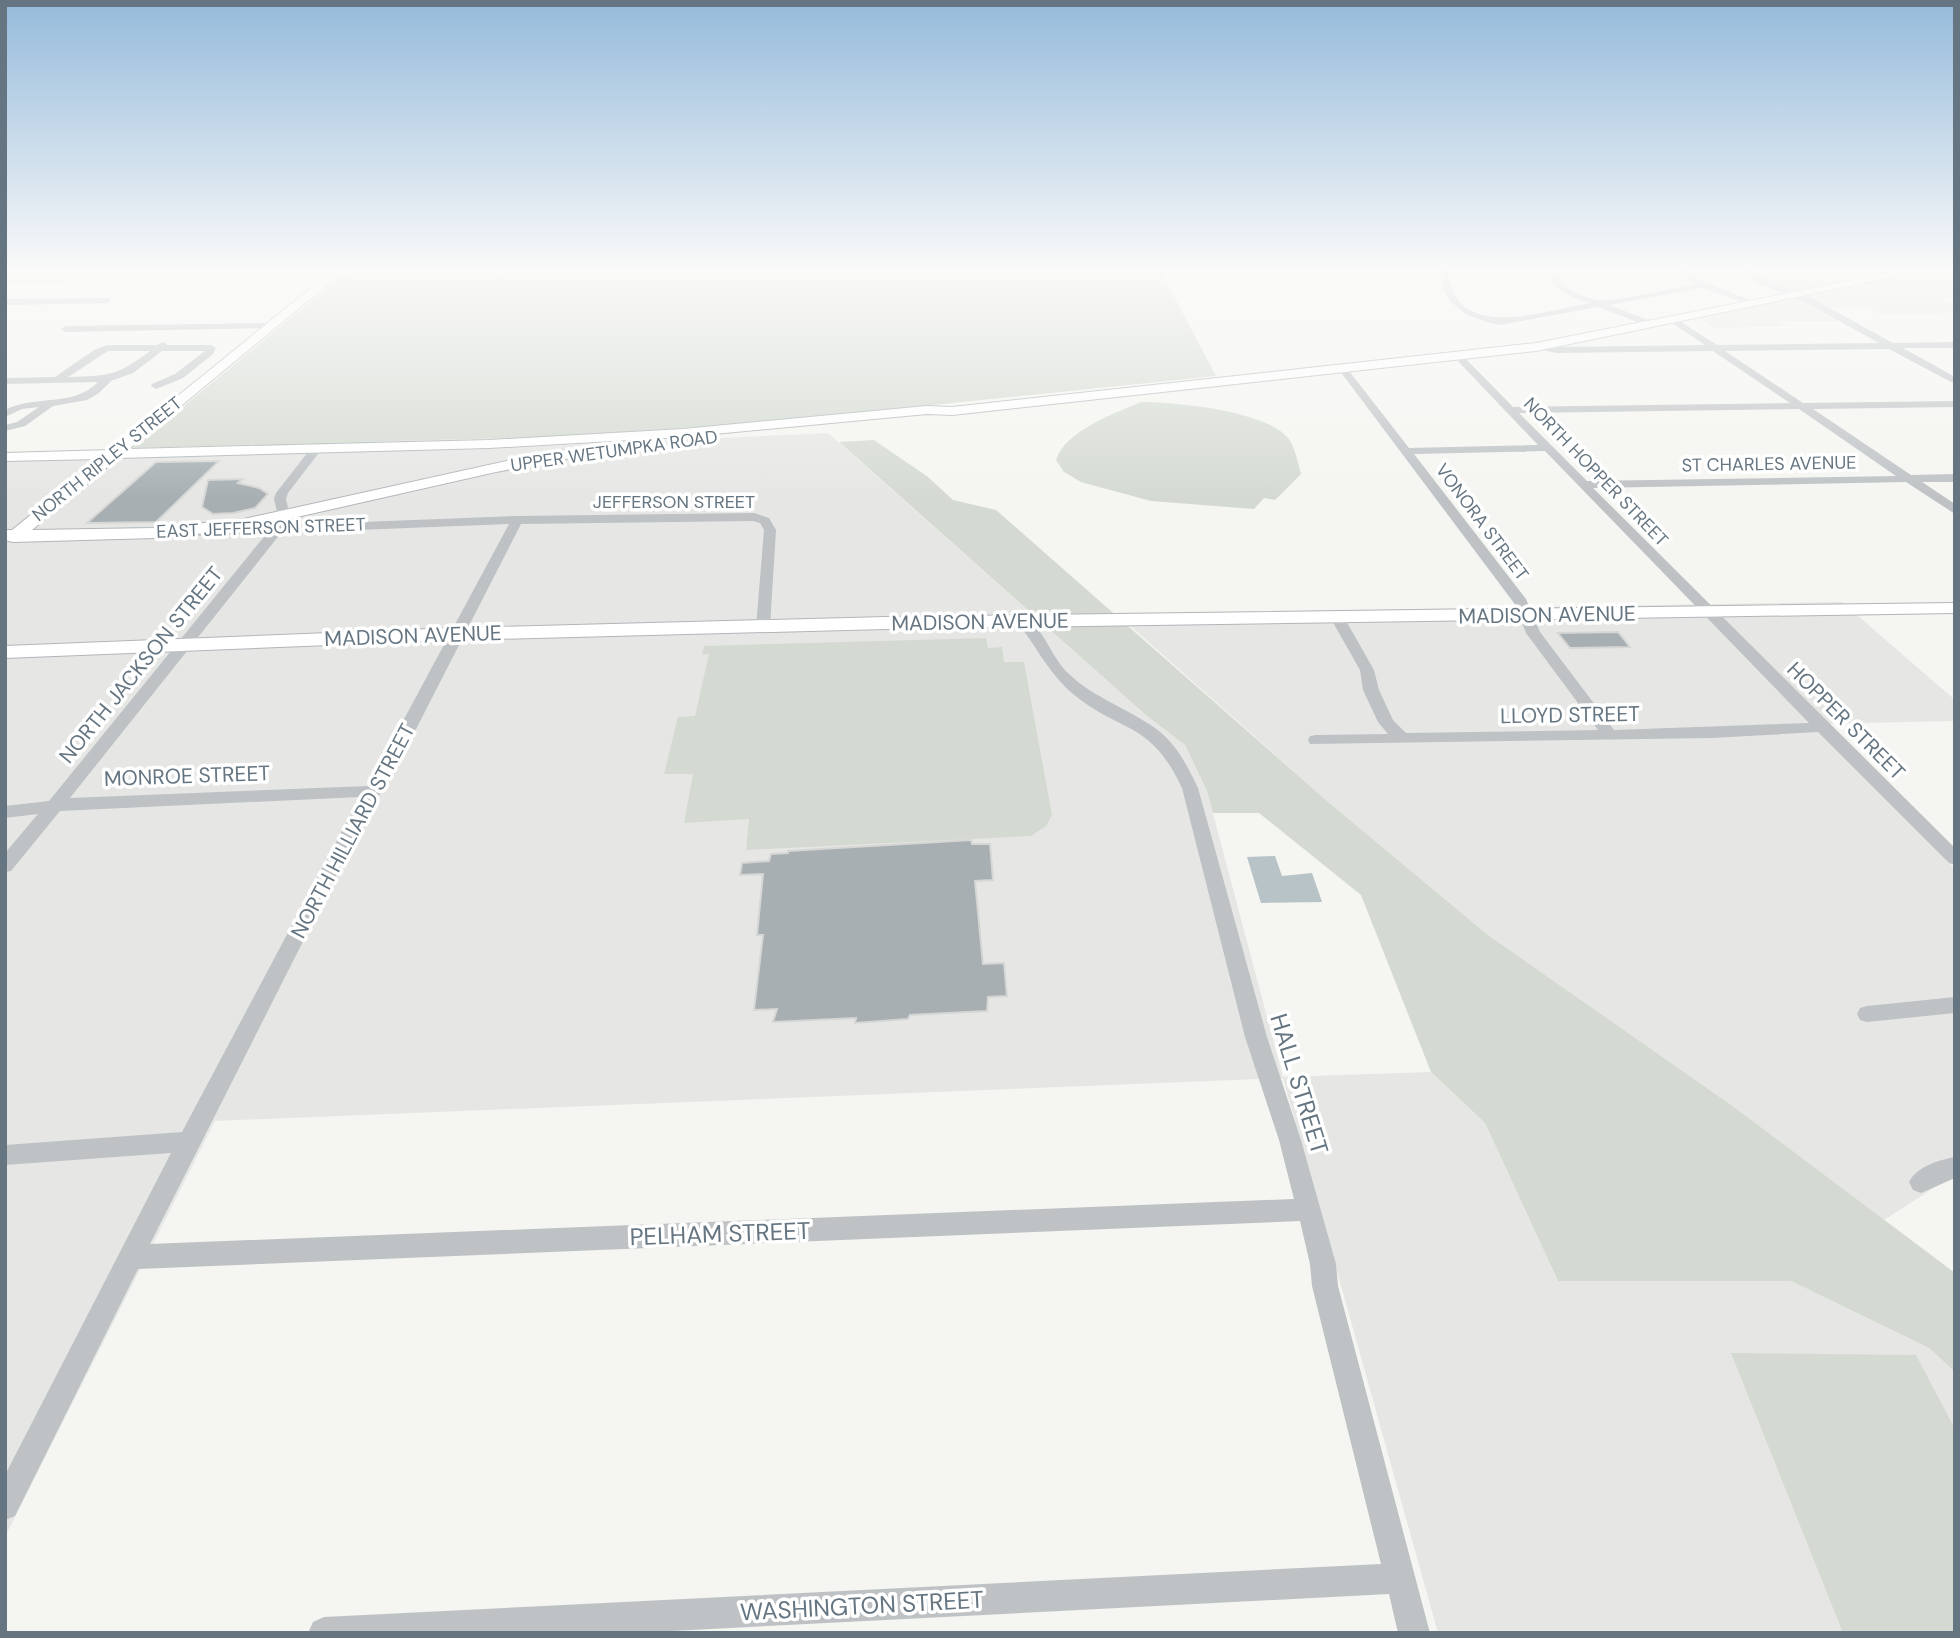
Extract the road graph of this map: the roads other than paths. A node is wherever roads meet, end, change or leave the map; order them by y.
1 (245, 346) edge
2 (1539, 346) edge
3 (1853, 346) edge
4 (1891, 346) edge
5 (161, 347) junction
6 (1536, 347) junction
7 (1717, 348) junction
8 (1460, 356) junction
9 (1343, 369) junction
10 (107, 379) junction
11 (57, 380) junction
12 (5, 381) edge
13 (1955, 381) edge
14 (156, 386) dead end
15 (49, 404) junction
16 (1955, 404) edge
17 (1802, 406) junction
18 (1512, 410) junction
19 (5, 414) edge
20 (804, 426) joint
21 (5, 428) edge
22 (733, 432) junction
23 (489, 444) junction
24 (1548, 448) junction
25 (315, 450) junction
26 (1406, 451) junction
27 (192, 453) joint
28 (112, 455) junction
29 (5, 457) edge
30 (505, 465) junction
31 (1909, 478) junction
32 (1955, 478) edge
33 (1584, 485) junction
34 (1955, 510) edge
35 (517, 520) junction
36 (280, 523) junction
37 (154, 532) joint
38 (9, 538) edge
39 (1955, 608) edge
40 (1707, 612) junction
41 (1526, 616) junction
42 (1338, 619) junction
43 (1023, 621) junction
44 (763, 626) junction
45 (456, 634) junction
46 (186, 645) junction
47 (5, 652) edge
48 (1824, 727) junction
49 (1610, 734) junction
50 (1402, 739) junction
51 (1316, 740) dead end
52 (372, 791) junction
53 (53, 808) junction
54 (5, 812) edge
55 (1955, 859) edge
56 (5, 866) edge
57 (1955, 1005) edge
58 (1867, 1014) dead end
59 (189, 1142) junction
60 (5, 1155) edge
61 (1955, 1167) edge
62 (1921, 1182) dead end
63 (1308, 1210) junction
64 (132, 1256) junction
65 (5, 1506) edge
66 (1400, 1578) junction
67 (324, 1633) edge
68 (1415, 1633) edge

1 - 28 main road, NORTH RIPLEY STREET
2 - 6 main road, UPPER WETUMPKA ROAD
3 - 7 street
4 - 13 street
5 - 10 street
5 - 11 street
5 - 14 street
6 - 7 street
6 - 8 main road, UPPER WETUMPKA ROAD
7 - 17 street
8 - 9 main road, UPPER WETUMPKA ROAD
8 - 18 street, NORTH HOPPER STREET
9 - 20 main road, UPPER WETUMPKA ROAD
9 - 26 street, VONORA STREET
10 - 11 street
10 - 15 street
11 - 12 street
15 - 19 street
15 - 21 street
16 - 17 street
17 - 18 street
17 - 31 street
18 - 24 street, NORTH HOPPER STREET
20 - 22 main road, UPPER WETUMPKA ROAD
22 - 23 main road, UPPER WETUMPKA ROAD
22 - 30 main road, UPPER WETUMPKA ROAD
23 - 25 main road, UPPER WETUMPKA ROAD
23 - 30 main road
24 - 26 street
24 - 33 street, NORTH HOPPER STREET
25 - 27 main road, UPPER WETUMPKA ROAD
25 - 36 street, NORTH JACKSON STREET
26 - 41 street, VONORA STREET
27 - 28 main road
28 - 29 main road
28 - 38 main road, NORTH RIPLEY STREET
30 - 36 main road, UPPER WETUMPKA ROAD
31 - 32 street, ST CHARLES AVENUE
31 - 33 street, ST CHARLES AVENUE
31 - 34 street
33 - 40 street, NORTH HOPPER STREET
35 - 36 street, EAST JEFFERSON STREET
35 - 44 street, JEFFERSON STREET
35 - 45 street, NORTH HILLIARD STREET
36 - 37 main road, UPPER WETUMPKA ROAD
36 - 46 street, NORTH JACKSON STREET
37 - 38 main road, EAST JEFFERSON STREET
39 - 40 main road, MADISON AVENUE
40 - 41 main road, MADISON AVENUE
40 - 48 street, HOPPER STREET
41 - 42 main road, MADISON AVENUE
41 - 49 street, VONORA STREET
42 - 43 main road, MADISON AVENUE
42 - 50 street
43 - 44 main road, MADISON AVENUE
43 - 63 street, HALL STREET
44 - 45 main road, MADISON AVENUE
45 - 46 main road, MADISON AVENUE
45 - 52 street, NORTH HILLIARD STREET
46 - 47 main road, MADISON AVENUE
46 - 53 street, NORTH JACKSON STREET
48 - 49 street, LLOYD STREET
48 - 55 street, HOPPER STREET
49 - 50 street, LLOYD STREET
50 - 51 street, LLOYD STREET
52 - 53 street, MONROE STREET
52 - 59 street, NORTH HILLIARD STREET
53 - 54 street, MONROE STREET
53 - 56 street, NORTH JACKSON STREET
57 - 58 street
59 - 60 street
59 - 64 street, NORTH HILLIARD STREET
61 - 62 street
63 - 64 street, PELHAM STREET
63 - 66 street, HALL STREET
64 - 65 street, NORTH HILLIARD STREET
66 - 67 street, WASHINGTON STREET
66 - 68 street, HALL STREET

